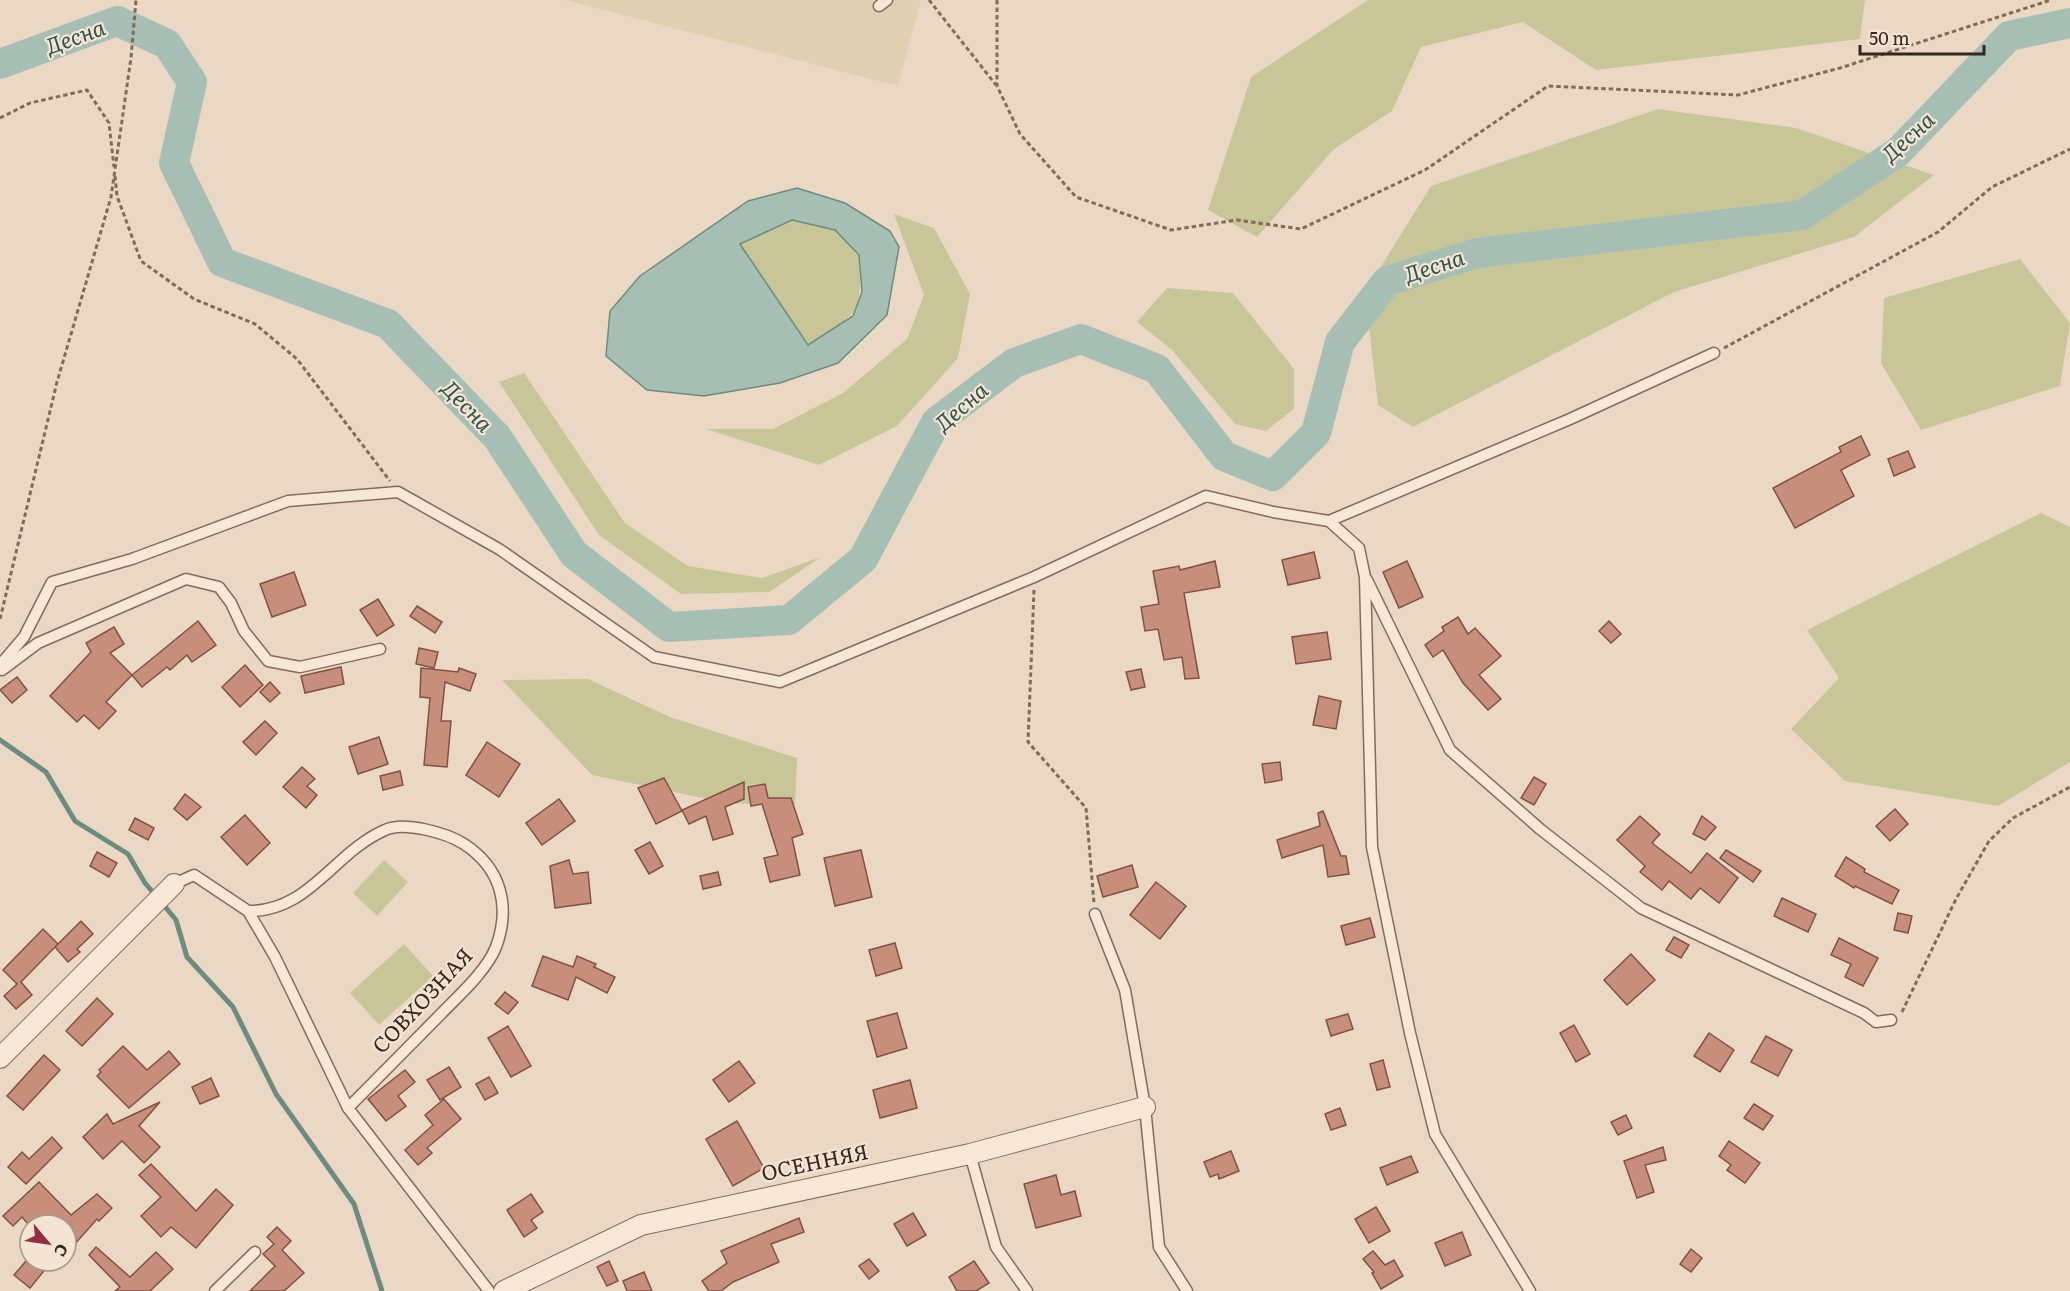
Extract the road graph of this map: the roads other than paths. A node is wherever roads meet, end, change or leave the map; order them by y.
1 (1714, 353) road end
2 (1329, 521) junction
3 (1365, 578) junction
4 (380, 649) dead end
5 (0, 665) edge
6 (0, 671) edge
7 (174, 884) joint
8 (248, 911) junction
9 (1095, 914) road end
10 (1891, 1020) road end
11 (0, 1058) edge
12 (1145, 1107) junction
13 (348, 1108) junction
14 (970, 1154) junction
15 (255, 1252) dead end
16 (215, 1291) edge
17 (489, 1291) edge
18 (504, 1291) edge
19 (1027, 1291) edge
20 (1187, 1291) edge
21 (1530, 1291) edge

1 - 2 lane
2 - 3 lane
2 - 5 lane
3 - 10 lane
3 - 21 lane
4 - 6 lane
7 - 8 lane
7 - 11 street
8 - 13 lane
8 - 13 lane, СОВХОЗНАЯ
9 - 12 lane
12 - 14 street, ОСЕННЯЯ
12 - 20 lane
13 - 17 lane
14 - 18 street, ОСЕННЯЯ
14 - 19 lane
15 - 16 lane

